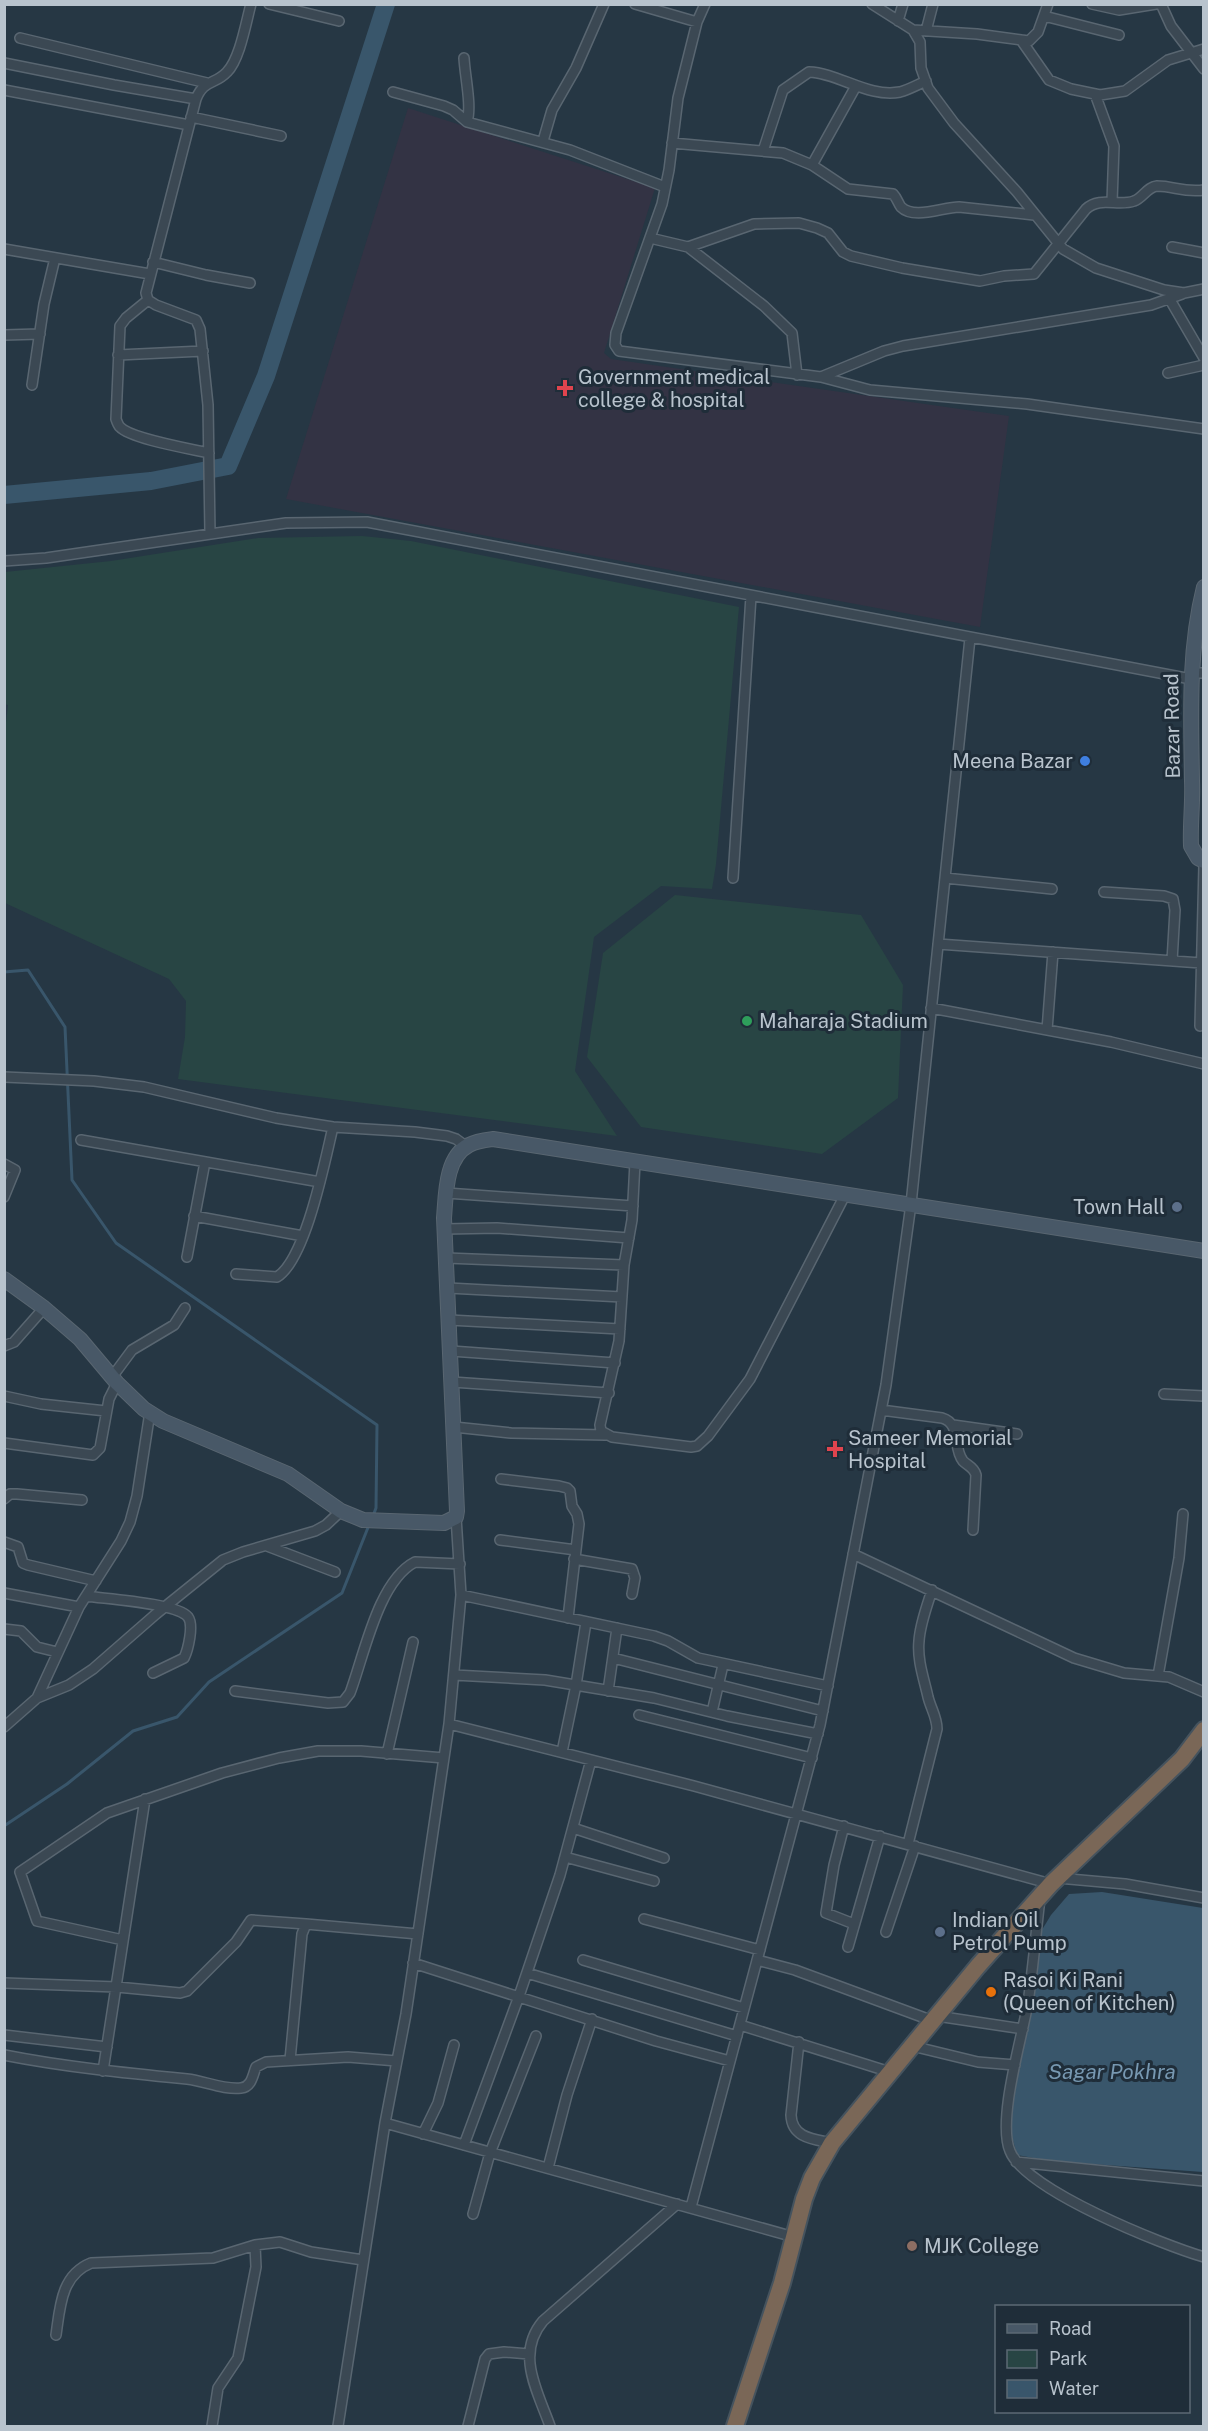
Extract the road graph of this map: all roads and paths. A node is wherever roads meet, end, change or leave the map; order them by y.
1 (251, 4) edge
2 (269, 4) edge
3 (604, 4) edge
4 (636, 4) edge
5 (705, 4) edge
6 (872, 4) edge
7 (903, 4) edge
8 (933, 4) edge
9 (1048, 4) edge
10 (1092, 4) edge
11 (1156, 4) edge
12 (1161, 4) edge
13 (1044, 16) junction
14 (339, 21) dead end
15 (898, 21) junction
16 (697, 22) junction
17 (913, 30) junction
18 (926, 31) junction
19 (1119, 35) dead end
20 (20, 38) dead end
21 (1021, 40) junction
22 (1203, 49) edge
23 (1192, 53) junction
24 (464, 58) dead end
25 (4, 63) edge
26 (1203, 69) edge
27 (926, 81) junction
28 (207, 83) junction
29 (855, 86) junction
30 (4, 90) edge
31 (393, 92) dead end
32 (1095, 94) junction
33 (196, 99) junction
34 (190, 121) junction
35 (467, 122) junction
36 (281, 136) dead end
37 (543, 141) junction
38 (672, 143) junction
39 (763, 151) junction
40 (812, 165) junction
41 (665, 187) junction
42 (1203, 190) edge
43 (1112, 202) junction
44 (1034, 215) junction
45 (650, 238) junction
46 (1059, 245) junction
47 (688, 247) junction
48 (1172, 247) dead end
49 (4, 249) edge
50 (1203, 253) edge
51 (55, 258) junction
52 (153, 262) junction
53 (150, 274) junction
54 (250, 283) dead end
55 (1203, 289) edge
56 (1184, 293) junction
57 (1169, 298) junction
58 (148, 300) junction
59 (4, 334) edge
60 (40, 334) junction
61 (203, 351) junction
62 (118, 355) junction
63 (1203, 358) edge
64 (1203, 365) edge
65 (1168, 373) dead end
66 (797, 375) junction
67 (821, 377) junction
68 (32, 385) dead end
69 (1203, 429) edge
70 (209, 457) junction
71 (210, 533) junction
72 (4, 561) edge
73 (1203, 587) edge
74 (751, 596) junction
75 (970, 638) junction
76 (1195, 675) edge
77 (1203, 863) edge
78 (733, 878) dead end
79 (945, 878) junction
80 (1052, 889) dead end
81 (1104, 892) dead end
82 (938, 944) junction
83 (1053, 952) junction
84 (1172, 961) junction
85 (1201, 963) junction
86 (931, 1008) junction
87 (1200, 1026) dead end
88 (1047, 1030) junction
89 (1203, 1064) edge
90 (4, 1077) edge
91 (333, 1127) junction
92 (81, 1140) dead end
93 (467, 1147) junction
94 (205, 1162) junction
95 (635, 1162) junction
96 (4, 1164) edge
97 (320, 1182) junction
98 (446, 1193) junction
99 (845, 1195) junction
100 (4, 1197) edge
101 (911, 1204) junction
102 (633, 1206) junction
103 (194, 1216) junction
104 (445, 1229) junction
105 (303, 1236) junction
106 (629, 1238) junction
107 (1203, 1251) edge
108 (187, 1257) dead end
109 (446, 1258) junction
110 (624, 1265) junction
111 (236, 1274) dead end
112 (4, 1279) edge
113 (448, 1288) junction
114 (622, 1297) junction
115 (44, 1308) junction
116 (185, 1308) dead end
117 (449, 1320) junction
118 (620, 1329) junction
119 (4, 1347) edge
120 (451, 1351) junction
121 (615, 1363) junction
122 (115, 1380) junction
123 (453, 1382) junction
124 (609, 1393) junction
125 (1164, 1395) dead end
126 (4, 1396) edge
127 (1203, 1396) edge
128 (881, 1410) junction
129 (106, 1411) junction
130 (150, 1412) junction
131 (953, 1425) junction
132 (454, 1427) junction
133 (1017, 1434) dead end
134 (605, 1435) junction
135 (4, 1443) edge
136 (501, 1479) dead end
137 (4, 1499) edge
138 (82, 1500) dead end
139 (341, 1511) junction
140 (1183, 1514) dead end
141 (456, 1517) junction
142 (973, 1530) dead end
143 (500, 1540) dead end
144 (4, 1542) edge
145 (267, 1546) junction
146 (575, 1554) junction
147 (854, 1554) junction
148 (460, 1564) junction
149 (335, 1572) dead end
150 (96, 1581) junction
151 (932, 1590) junction
152 (4, 1593) edge
153 (632, 1594) dead end
154 (461, 1595) junction
155 (87, 1596) junction
156 (80, 1606) junction
157 (165, 1606) junction
158 (567, 1618) junction
159 (586, 1622) junction
160 (617, 1628) junction
161 (4, 1629) edge
162 (413, 1642) dead end
163 (57, 1652) junction
164 (613, 1658) junction
165 (723, 1665) junction
166 (153, 1673) dead end
167 (454, 1675) junction
168 (1158, 1676) junction
169 (576, 1685) junction
170 (718, 1686) junction
171 (828, 1686) junction
172 (235, 1691) dead end
173 (608, 1691) junction
174 (1203, 1692) edge
175 (37, 1698) junction
176 (823, 1711) junction
177 (712, 1713) junction
178 (639, 1715) dead end
179 (449, 1724) junction
180 (4, 1727) edge
181 (1203, 1730) edge
182 (818, 1734) junction
183 (562, 1752) junction
184 (387, 1754) junction
185 (444, 1758) junction
186 (812, 1758) junction
187 (591, 1760) junction
188 (145, 1799) junction
189 (797, 1813) junction
190 (844, 1826) junction
191 (573, 1828) junction
192 (880, 1836) junction
193 (911, 1845) junction
194 (565, 1857) junction
195 (664, 1858) dead end
196 (654, 1881) dead end
197 (1055, 1881) junction
198 (1040, 1897) junction
199 (1203, 1898) edge
200 (644, 1919) dead end
201 (306, 1924) junction
202 (854, 1924) junction
203 (886, 1932) dead end
204 (418, 1934) junction
205 (123, 1940) junction
206 (848, 1947) dead end
207 (759, 1955) junction
208 (583, 1960) dead end
209 (413, 1964) junction
210 (527, 1974) junction
211 (4, 1983) edge
212 (117, 1987) junction
213 (519, 1996) junction
214 (744, 2008) junction
215 (935, 2018) junction
216 (592, 2019) junction
217 (740, 2025) junction
218 (1023, 2029) junction
219 (4, 2035) edge
220 (536, 2036) dead end
221 (737, 2036) junction
222 (799, 2042) junction
223 (454, 2045) dead end
224 (912, 2046) junction
225 (107, 2047) junction
226 (4, 2055) edge
227 (290, 2060) junction
228 (397, 2061) junction
229 (730, 2061) junction
230 (1015, 2065) junction
231 (103, 2071) junction
232 (890, 2072) junction
233 (385, 2123) junction
234 (423, 2134) junction
235 (832, 2143) junction
236 (464, 2145) junction
237 (490, 2153) junction
238 (1016, 2162) junction
239 (548, 2168) junction
240 (1203, 2181) edge
241 (677, 2204) junction
242 (690, 2207) junction
243 (473, 2214) dead end
244 (794, 2237) junction
245 (255, 2246) junction
246 (1203, 2258) edge
247 (363, 2260) junction
248 (56, 2335) dead end
249 (529, 2354) junction
250 (212, 2427) edge
251 (338, 2427) edge
252 (468, 2427) edge
253 (550, 2427) edge
254 (735, 2427) edge

1 - 28 street
2 - 14 street
3 - 37 street
4 - 16 street
5 - 16 street
6 - 15 street
7 - 15 street
8 - 18 street
9 - 13 street
10 - 11 street
12 - 23 street
13 - 19 street
13 - 21 street
15 - 17 street
16 - 38 street
17 - 18 street
17 - 27 street
18 - 21 street
20 - 28 street
21 - 32 street
22 - 23 street
23 - 26 street
23 - 32 street
24 - 35 street
25 - 33 street
27 - 29 street
27 - 44 street
28 - 33 street
29 - 39 street
29 - 40 street
30 - 34 street
31 - 35 street
32 - 43 street
33 - 34 street
34 - 36 street
34 - 52 street
35 - 37 street
37 - 41 street
38 - 39 street
38 - 41 street
39 - 40 street
40 - 44 street
41 - 45 street
42 - 43 street
43 - 46 street
44 - 46 street
45 - 47 street
45 - 66 street
46 - 47 street
46 - 56 street
47 - 66 street
48 - 50 street
49 - 51 street
51 - 53 street
51 - 60 street
52 - 53 street
52 - 54 street
53 - 58 street
55 - 56 street
56 - 57 street
57 - 63 street
57 - 67 street
58 - 61 street
58 - 62 street
59 - 60 street
60 - 68 street
61 - 62 street
61 - 70 street
62 - 70 street
64 - 65 street
66 - 67 street
67 - 69 street
70 - 71 street
71 - 72 street
71 - 74 street
73 - 76 street, Bazar Road
74 - 75 street
74 - 78 street
75 - 76 street
75 - 79 street
76 - 77 street, Bazar Road
77 - 85 street
79 - 80 street
79 - 82 street
81 - 84 street
82 - 83 street
82 - 86 street
83 - 84 street
83 - 88 street
84 - 85 street
85 - 87 street
86 - 88 street
86 - 101 street
88 - 89 street
90 - 91 street
91 - 93 street
91 - 97 street
92 - 94 street
93 - 95 street
93 - 98 street
94 - 97 street
94 - 103 street
95 - 99 street
95 - 102 street
96 - 100 street
97 - 105 street
98 - 102 street
98 - 104 street
99 - 101 street
99 - 134 street
101 - 107 street
101 - 128 street
102 - 106 street
103 - 105 street
103 - 108 street
104 - 106 street
104 - 109 street
105 - 111 street
106 - 110 street
109 - 110 street
109 - 113 street
110 - 114 street
112 - 115 street
113 - 114 street
113 - 117 street
114 - 118 street
115 - 119 street
115 - 122 street
116 - 122 street
117 - 118 street
117 - 120 street
118 - 121 street
120 - 121 street
120 - 123 street
121 - 124 street
122 - 129 street
122 - 130 street
123 - 124 street
123 - 132 street
124 - 134 street
125 - 127 street
126 - 129 street
128 - 131 street
128 - 147 street
129 - 135 street
130 - 139 street
130 - 150 street
131 - 133 street
131 - 142 street
132 - 134 street
132 - 141 street
136 - 146 street
137 - 138 street
139 - 141 street
139 - 145 street
140 - 168 street
141 - 148 street
143 - 146 street
144 - 150 street
145 - 149 street
145 - 157 street
146 - 153 street
146 - 158 street
147 - 151 street
147 - 171 street
148 - 154 street
148 - 172 street
150 - 155 street
151 - 168 street
151 - 193 street
152 - 156 street
154 - 158 street
154 - 167 street
155 - 156 street
155 - 157 street
156 - 163 street
157 - 166 street
157 - 175 street
158 - 159 street
159 - 160 street
159 - 169 street
160 - 164 street
160 - 165 street
161 - 163 street
162 - 184 street
163 - 175 street
164 - 170 street
164 - 173 street
165 - 170 street
165 - 171 street
167 - 169 street
167 - 179 street
168 - 174 street
169 - 173 street
169 - 183 street
170 - 176 street
170 - 177 street
171 - 176 street
173 - 177 street
175 - 180 street
176 - 182 street
177 - 182 street
178 - 186 street
179 - 183 street
179 - 185 street
181 - 197 highway
182 - 186 street
183 - 187 street
184 - 185 street
184 - 188 street
185 - 204 street
186 - 189 street
187 - 189 street
187 - 191 street
188 - 205 street
188 - 205 street
189 - 190 street
189 - 207 street
190 - 192 street
190 - 202 street
191 - 194 street
191 - 195 street
192 - 193 street
192 - 202 street
193 - 197 street
193 - 203 street
194 - 196 street
194 - 210 street
197 - 198 highway
197 - 199 street
198 - 215 highway
198 - 218 street
200 - 207 street
201 - 204 street
201 - 212 street
201 - 227 street
202 - 206 street
204 - 209 street
205 - 212 street
207 - 214 street
207 - 215 street
208 - 214 street
209 - 213 street
209 - 228 street
210 - 213 street
210 - 221 street
211 - 212 street
212 - 225 street
213 - 216 street
213 - 236 street
214 - 217 street
215 - 218 street
215 - 224 highway
216 - 229 street
216 - 239 street
217 - 221 street
217 - 222 street
218 - 230 street
219 - 225 street
220 - 237 street
221 - 229 street
222 - 232 street
222 - 235 street
223 - 234 street
224 - 230 street
224 - 232 highway
225 - 231 street
226 - 231 street
227 - 228 street
227 - 231 street
228 - 233 street
229 - 242 street
230 - 238 street
232 - 235 highway
233 - 234 street
233 - 247 street
234 - 236 street
235 - 244 highway
236 - 237 street
237 - 239 street
237 - 243 street
238 - 240 street
238 - 246 street
239 - 241 street
241 - 242 street
241 - 249 street
242 - 244 street
244 - 254 highway
245 - 247 street
245 - 248 street
245 - 250 street
247 - 251 street
249 - 252 street
249 - 253 street

